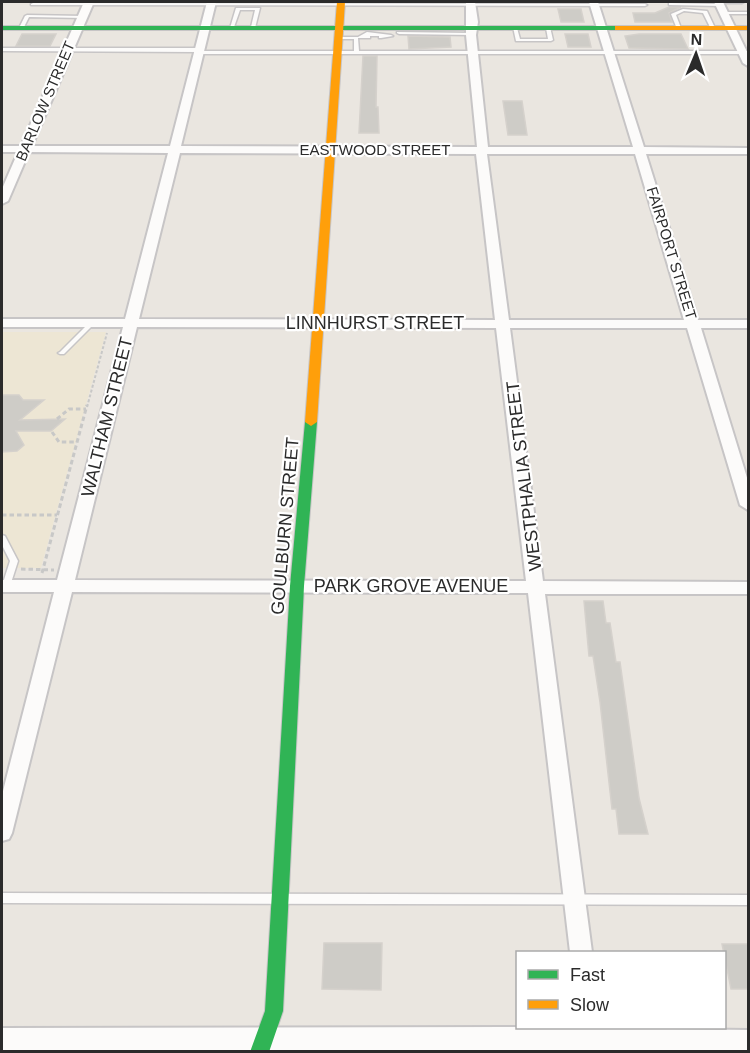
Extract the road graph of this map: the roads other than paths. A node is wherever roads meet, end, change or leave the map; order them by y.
1 (742, 2) edge
2 (89, 3) edge
3 (471, 3) edge
4 (595, 3) edge
5 (33, 4) dead end
6 (211, 4) edge
7 (341, 4) edge
8 (671, 4) dead end
9 (645, 5) dead end
10 (720, 5) edge
11 (748, 14) edge
12 (81, 22) junction
13 (2, 27) edge
14 (205, 27) junction
15 (602, 28) junction
16 (732, 28) junction
17 (748, 28) edge
18 (472, 31) junction
19 (397, 33) junction
20 (364, 35) junction
21 (381, 38) dead end
22 (338, 39) junction
23 (2, 50) edge
24 (68, 50) junction
25 (199, 51) junction
26 (357, 52) junction
27 (400, 52) junction
28 (473, 53) junction
29 (610, 53) junction
30 (747, 56) edge
31 (2, 149) edge
32 (175, 149) junction
33 (330, 149) junction
34 (481, 149) junction
35 (24, 150) junction
36 (640, 150) junction
37 (748, 151) edge
38 (2, 201) edge
39 (2, 323) edge
40 (92, 323) junction
41 (130, 323) junction
42 (320, 323) junction
43 (505, 323) junction
44 (694, 324) junction
45 (748, 324) edge
46 (62, 353) dead end
47 (748, 505) edge
48 (2, 538) edge
49 (66, 579) junction
50 (6, 580) edge
51 (297, 586) junction
52 (537, 586) junction
53 (748, 588) edge
54 (2, 833) edge
55 (2, 898) edge
56 (280, 899) junction
57 (575, 900) junction
58 (748, 900) edge
59 (581, 951) edge
60 (590, 1033) edge
61 (2, 1039) edge
62 (748, 1041) edge
63 (260, 1045) edge
64 (550, 1045) edge

1 - 10 lane
1 - 11 lane
2 - 5 lane
2 - 6 lane
2 - 12 street, BARLOW STREET
3 - 4 lane
3 - 7 lane
3 - 18 street, WESTPHALIA STREET
4 - 9 lane
4 - 15 street, FAIRPORT STREET
6 - 7 lane
6 - 14 street, WALTHAM STREET
7 - 22 street, GOULBURN STREET
8 - 10 lane
10 - 11 lane
10 - 16 street
12 - 13 street
12 - 14 street
12 - 24 street, BARLOW STREET
14 - 22 street
14 - 25 street, WALTHAM STREET
15 - 16 street
15 - 18 street
15 - 29 street, FAIRPORT STREET
16 - 17 street
16 - 30 street
18 - 19 street
18 - 28 street, WESTPHALIA STREET
19 - 20 street
19 - 21 lane
19 - 27 lane
20 - 22 street
20 - 26 lane
22 - 25 lane
22 - 26 lane
22 - 33 street, GOULBURN STREET
23 - 24 lane
24 - 25 lane
24 - 35 street, BARLOW STREET
25 - 32 street, WALTHAM STREET
26 - 27 lane
27 - 28 lane
28 - 29 lane
28 - 34 street, WESTPHALIA STREET
29 - 30 lane
29 - 36 street, FAIRPORT STREET
31 - 35 street, EASTWOOD STREET
32 - 33 street, EASTWOOD STREET
32 - 35 street, EASTWOOD STREET
32 - 41 street, WALTHAM STREET
33 - 34 street, EASTWOOD STREET
33 - 42 street, GOULBURN STREET
34 - 36 street, EASTWOOD STREET
34 - 43 street, WESTPHALIA STREET
35 - 38 street, BARLOW STREET
36 - 37 street, EASTWOOD STREET
36 - 44 street, FAIRPORT STREET
39 - 40 street, LINNHURST STREET
40 - 41 street, LINNHURST STREET
40 - 46 lane
41 - 42 street, LINNHURST STREET
41 - 49 street, WALTHAM STREET
42 - 43 street, LINNHURST STREET
42 - 51 street, GOULBURN STREET
43 - 44 street, LINNHURST STREET
43 - 52 street, WESTPHALIA STREET
44 - 45 street, LINNHURST STREET
44 - 47 street, FAIRPORT STREET
48 - 50 lane
49 - 50 street, PARK GROVE AVENUE
49 - 51 street, PARK GROVE AVENUE
49 - 54 street, WALTHAM STREET
51 - 52 street, PARK GROVE AVENUE
51 - 56 street, GOULBURN STREET
52 - 53 street, PARK GROVE AVENUE
52 - 57 street, WESTPHALIA STREET
55 - 56 lane
56 - 57 lane
56 - 63 street, GOULBURN STREET
57 - 58 lane
57 - 59 street, WESTPHALIA STREET
60 - 62 street
60 - 64 street
61 - 63 street
63 - 64 street

